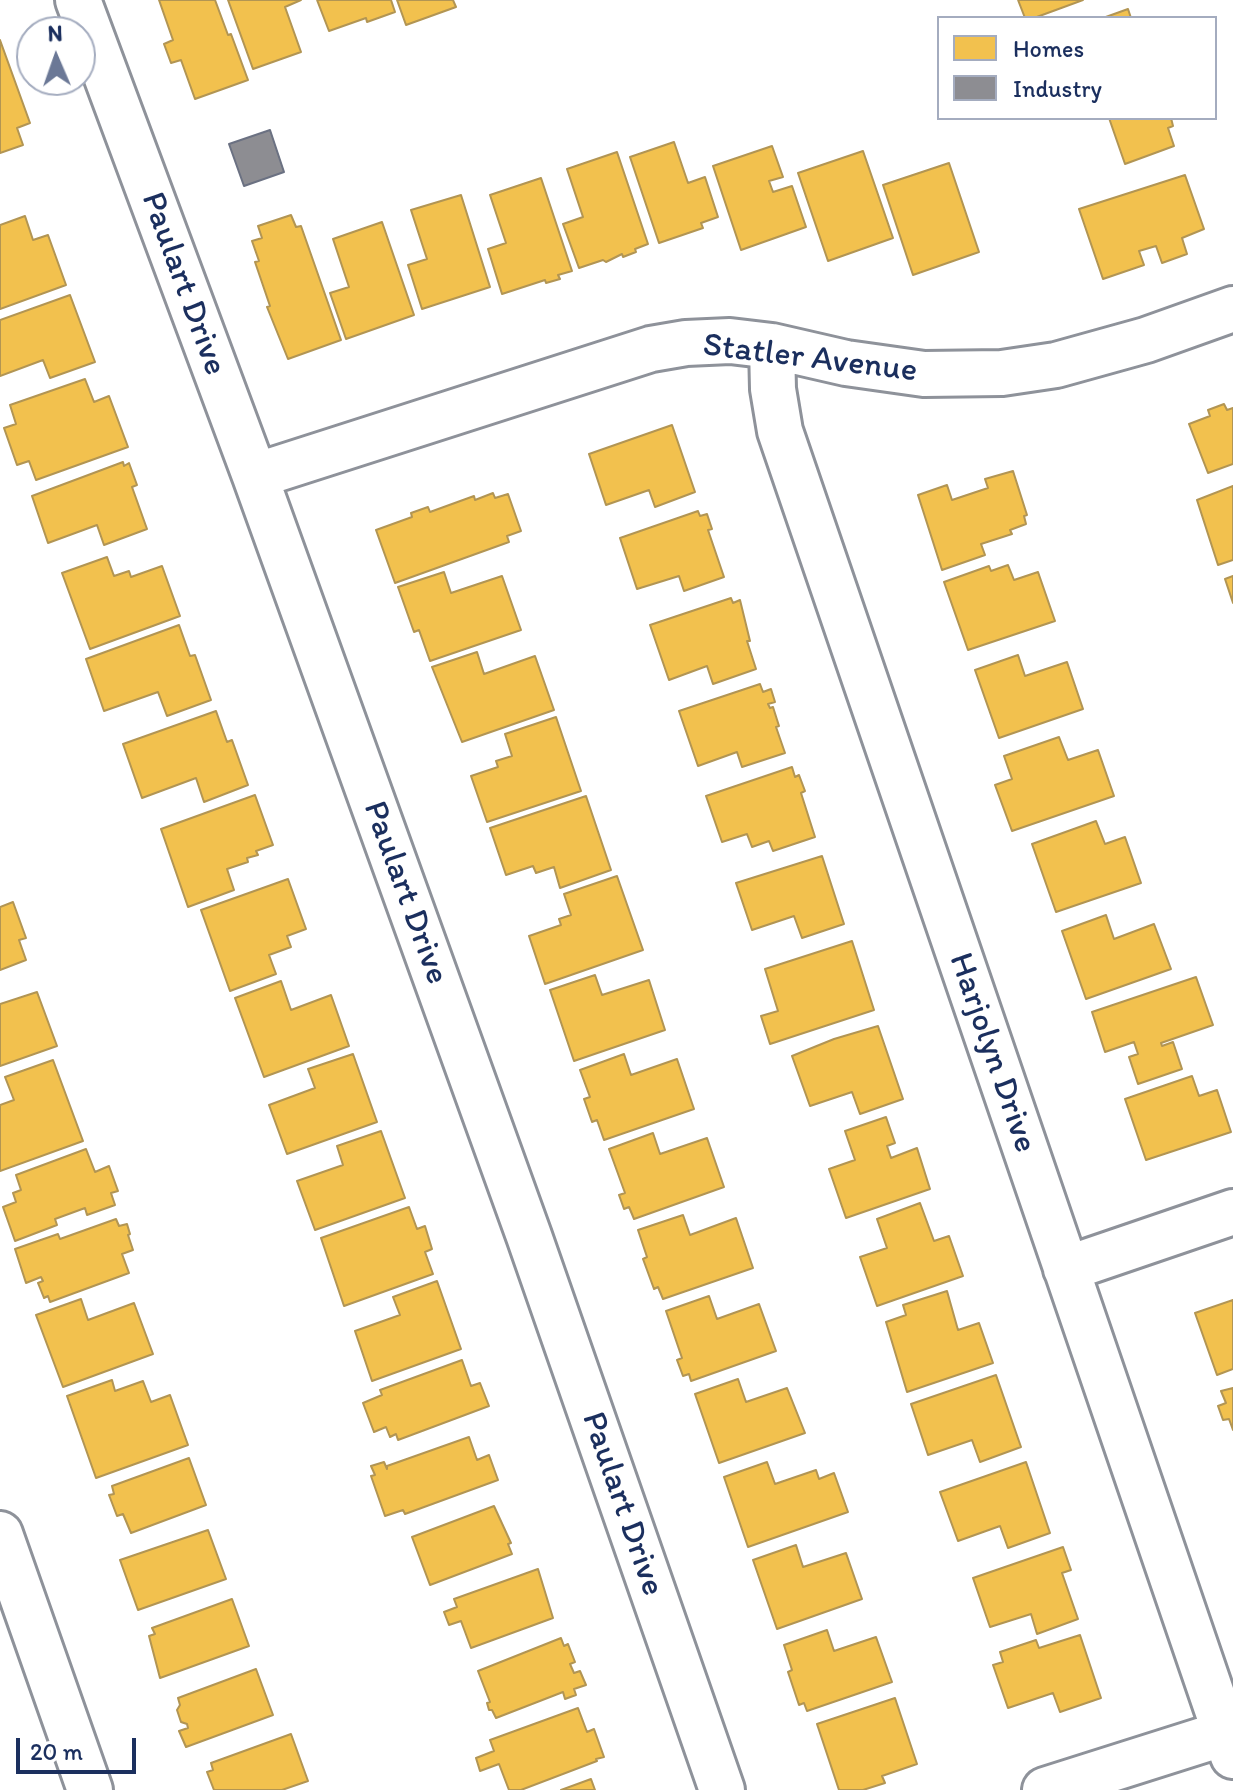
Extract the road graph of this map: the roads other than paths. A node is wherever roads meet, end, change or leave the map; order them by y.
1 (78, 0) edge
2 (1233, 309) edge
3 (772, 346) junction
4 (255, 476) junction
5 (1233, 1212) edge
6 (1066, 1269) junction
7 (0, 1534) edge
8 (1229, 1744) edge
9 (90, 1790) edge
10 (722, 1790) edge
11 (1045, 1790) edge

1 - 4 street, Paulart Drive
2 - 3 street, Statler Avenue
3 - 4 street, Statler Avenue
3 - 6 street, Harjolyn Drive
4 - 10 street, Paulart Drive
5 - 6 street
6 - 8 street, Harjolyn Drive
7 - 9 street
8 - 11 street

